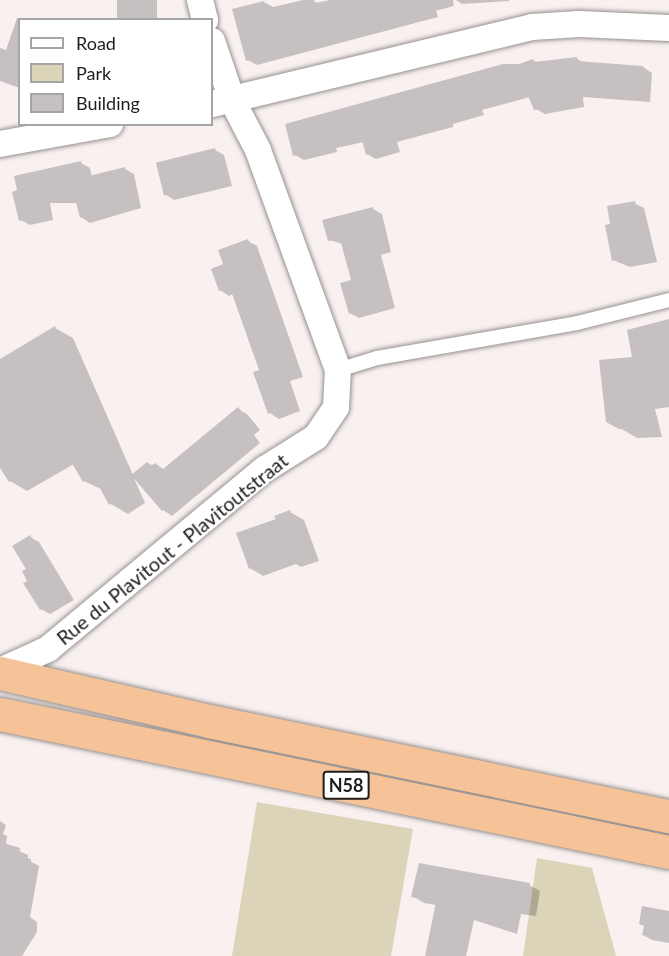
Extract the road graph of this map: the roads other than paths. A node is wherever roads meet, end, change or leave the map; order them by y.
1 (200, 0) edge
2 (205, 18) edge
3 (669, 28) edge
4 (213, 47) edge
5 (222, 102) edge
6 (99, 126) edge
7 (0, 144) edge
8 (669, 300) edge
9 (338, 370) junction
10 (0, 672) edge
11 (0, 714) edge
12 (669, 816) edge
13 (669, 852) edge

1 - 2 street
3 - 5 street
4 - 5 street, Rue du Plavitout - Plavitoutstraat
5 - 9 street, Rue du Plavitout - Plavitoutstraat
6 - 7 street
8 - 9 lane
9 - 10 street, Rue du Plavitout - Plavitoutstraat
10 - 12 highway, N58
11 - 13 highway, N58

